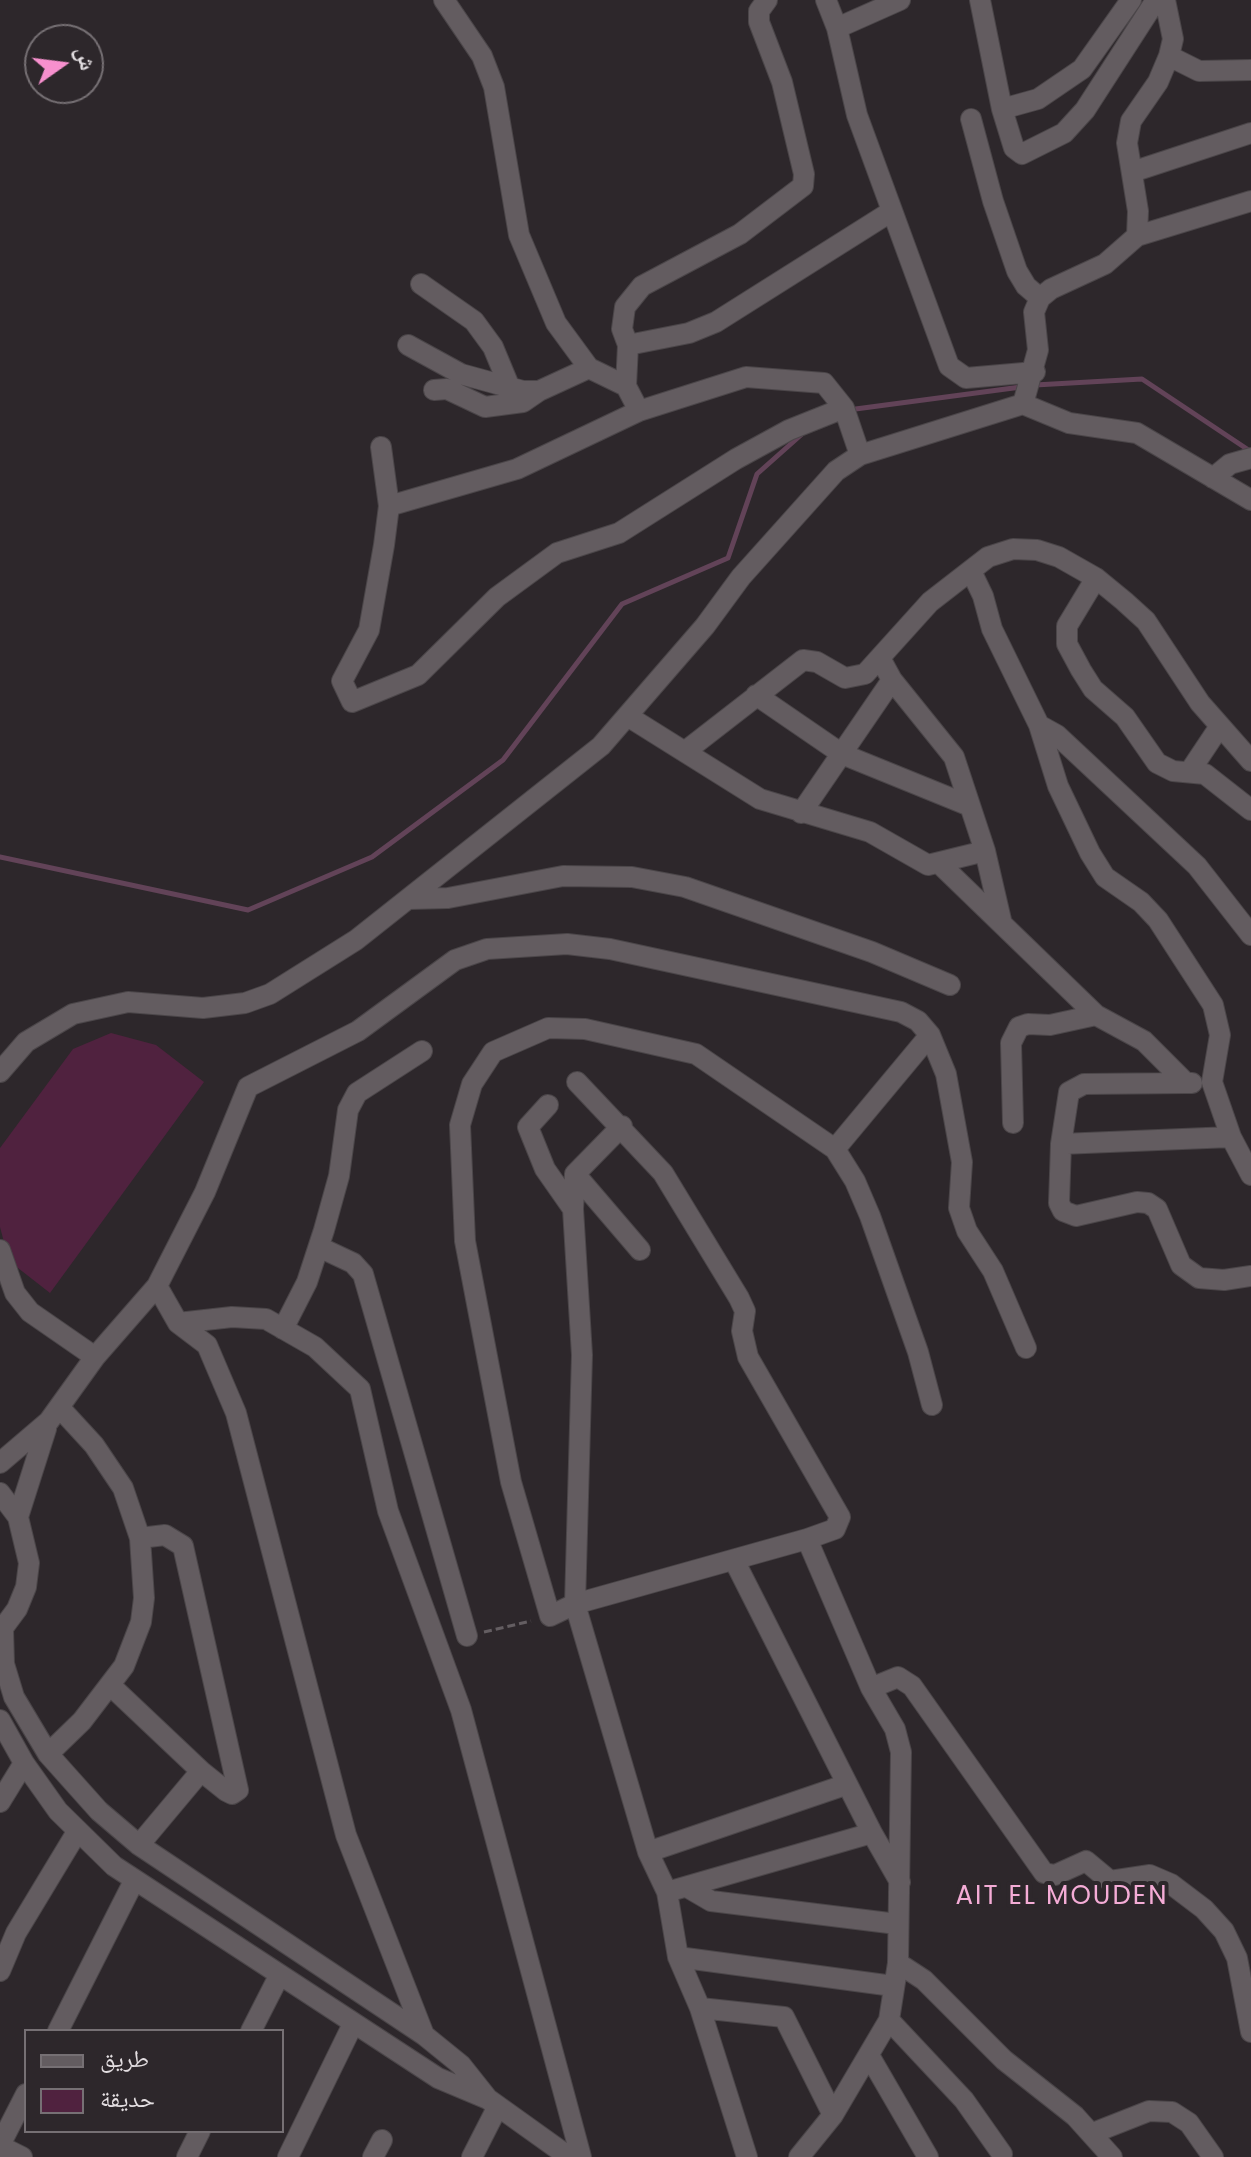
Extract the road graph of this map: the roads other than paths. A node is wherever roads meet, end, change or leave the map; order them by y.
1 (444, 0) edge
2 (767, 0) edge
3 (826, 0) edge
4 (900, 0) edge
5 (980, 0) edge
6 (1131, 0) edge
7 (1156, 0) edge
8 (1165, 0) edge
9 (837, 28) junction
10 (1169, 56) junction
11 (1251, 70) edge
12 (1002, 109) junction
13 (971, 119) dead end
14 (1251, 133) edge
15 (1132, 172) junction
16 (1251, 201) edge
17 (892, 211) junction
18 (1137, 236) junction
19 (421, 284) dead end
20 (1040, 298) junction
21 (408, 345) dead end
22 (628, 345) junction
23 (589, 368) junction
24 (1035, 372) junction
25 (626, 386) junction
26 (510, 388) junction
27 (434, 390) dead end
28 (539, 391) junction
29 (1023, 404) junction
30 (844, 408) junction
31 (639, 411) junction
32 (381, 447) dead end
33 (860, 455) junction
34 (1251, 458) edge
35 (1213, 478) junction
36 (1251, 500) edge
37 (389, 506) junction
38 (971, 571) junction
39 (1096, 578) junction
40 (880, 658) junction
41 (892, 680) junction
42 (756, 695) junction
43 (629, 717) junction
44 (1039, 725) junction
45 (1220, 726) junction
46 (687, 750) junction
47 (842, 754) junction
48 (1251, 761) edge
49 (1190, 771) junction
50 (1248, 800) edge
51 (970, 806) junction
52 (801, 813) junction
53 (985, 851) junction
54 (941, 865) junction
55 (409, 899) junction
56 (1001, 920) junction
57 (1251, 935) edge
58 (950, 985) dead end
59 (1096, 1015) junction
60 (930, 1035) junction
61 (422, 1051) dead end
62 (0, 1072) edge
63 (577, 1082) dead end
64 (1212, 1082) junction
65 (1186, 1083) junction
66 (548, 1105) dead end
67 (1013, 1123) dead end
68 (622, 1126) junction
69 (1231, 1137) junction
70 (1061, 1144) junction
71 (835, 1149) junction
72 (575, 1174) junction
73 (1251, 1175) edge
74 (573, 1209) junction
75 (319, 1247) junction
76 (0, 1250) edge
77 (640, 1250) dead end
78 (1251, 1276) edge
79 (157, 1286) junction
80 (178, 1323) junction
81 (283, 1329) junction
82 (1026, 1348) dead end
83 (95, 1357) junction
84 (932, 1405) dead end
85 (54, 1414) junction
86 (0, 1463) edge
87 (0, 1493) edge
88 (18, 1517) junction
89 (140, 1538) junction
90 (807, 1539) junction
91 (735, 1562) junction
92 (575, 1604) junction
93 (2, 1630) edge
94 (467, 1636) road end
95 (110, 1685) junction
96 (871, 1688) junction
97 (0, 1720) edge
98 (48, 1754) junction
99 (24, 1763) junction
100 (201, 1771) junction
101 (845, 1785) junction
102 (0, 1802) edge
103 (77, 1832) junction
104 (872, 1833) junction
105 (139, 1845) junction
106 (648, 1852) junction
107 (134, 1881) junction
108 (900, 1882) junction
109 (677, 1889) junction
110 (897, 1924) junction
111 (678, 1957) junction
112 (898, 1963) junction
113 (0, 1971) edge
114 (279, 1976) junction
115 (893, 1986) junction
116 (700, 2008) junction
117 (889, 2020) junction
118 (353, 2024) junction
119 (59, 2029) edge
120 (252, 2029) edge
121 (1251, 2032) edge
122 (424, 2035) junction
123 (448, 2052) junction
124 (870, 2057) junction
125 (438, 2078) junction
126 (24, 2098) edge
127 (493, 2102) junction
128 (833, 2115) junction
129 (199, 2133) edge
130 (1093, 2133) junction
131 (0, 2146) edge
132 (1002, 2154) dead end
133 (22, 2157) edge
134 (187, 2157) edge
135 (288, 2157) edge
136 (472, 2157) edge
137 (569, 2157) edge
138 (581, 2157) edge
139 (747, 2157) edge
140 (799, 2157) edge
141 (928, 2157) edge
142 (1112, 2157) edge
143 (1213, 2157) edge

1 - 23 street
2 - 22 street
3 - 9 street
4 - 9 street
5 - 12 street
6 - 12 street
7 - 12 street
8 - 10 street
9 - 17 street
10 - 11 street
10 - 15 street
13 - 20 street
14 - 15 street
15 - 18 street
16 - 18 street
17 - 22 street
17 - 24 street
18 - 20 street
19 - 26 street
20 - 24 street
21 - 26 street
22 - 25 street
23 - 25 street
23 - 28 street
24 - 29 street
25 - 31 street
26 - 28 street
27 - 28 street
29 - 33 street
29 - 35 street
30 - 31 street
30 - 33 street
30 - 37 street
31 - 37 street
32 - 37 street
33 - 43 street
34 - 35 street
35 - 36 street
38 - 39 street
38 - 40 street
38 - 44 street
39 - 45 street
39 - 49 street
40 - 41 street
40 - 42 street
41 - 47 street
41 - 51 street
42 - 46 street
42 - 47 street
43 - 46 street
43 - 55 street
44 - 57 street
44 - 64 street
45 - 48 street
45 - 49 street
46 - 52 street
47 - 51 street
47 - 52 street
49 - 50 street
51 - 53 street
52 - 54 street
53 - 54 street
53 - 56 street
54 - 56 street
55 - 58 street
55 - 62 street
56 - 59 street
59 - 65 street
59 - 67 street
60 - 71 street
60 - 79 street
60 - 82 street
61 - 75 street
63 - 68 street
64 - 65 street
64 - 69 street
65 - 70 street
66 - 74 street
68 - 72 street
68 - 90 street
69 - 70 street
69 - 73 street
70 - 78 street
71 - 84 street
71 - 92 street
72 - 74 street
72 - 77 street
74 - 92 street
75 - 81 street
75 - 94 street
76 - 83 street
79 - 80 street
79 - 83 street
80 - 81 street
80 - 122 street
81 - 138 street
83 - 85 street
85 - 86 street
85 - 88 street
85 - 89 street
87 - 88 street
88 - 93 street
89 - 95 street
89 - 100 street
90 - 91 street
90 - 96 street
91 - 92 street
91 - 101 street
92 - 106 street
93 - 98 street
95 - 98 street
95 - 100 street
96 - 108 street
96 - 121 street
97 - 99 street
98 - 105 street
99 - 102 street
99 - 103 street
100 - 105 street
101 - 104 street
101 - 106 street
103 - 107 street
103 - 113 street
104 - 108 street
104 - 109 street
105 - 122 street
106 - 109 street
107 - 114 street
107 - 119 street
108 - 110 street
109 - 110 street
109 - 111 street
110 - 112 street
111 - 115 street
111 - 116 street
112 - 115 street
112 - 130 street
114 - 118 street
114 - 120 street
115 - 117 street
116 - 128 street
116 - 139 street
117 - 124 street
117 - 132 street
118 - 125 street
118 - 135 street
122 - 123 street
123 - 125 street
123 - 127 street
124 - 128 street
124 - 141 street
125 - 127 street
126 - 131 street
127 - 136 street
127 - 137 street
128 - 140 street
129 - 134 street
130 - 142 street
130 - 143 street
131 - 133 street

